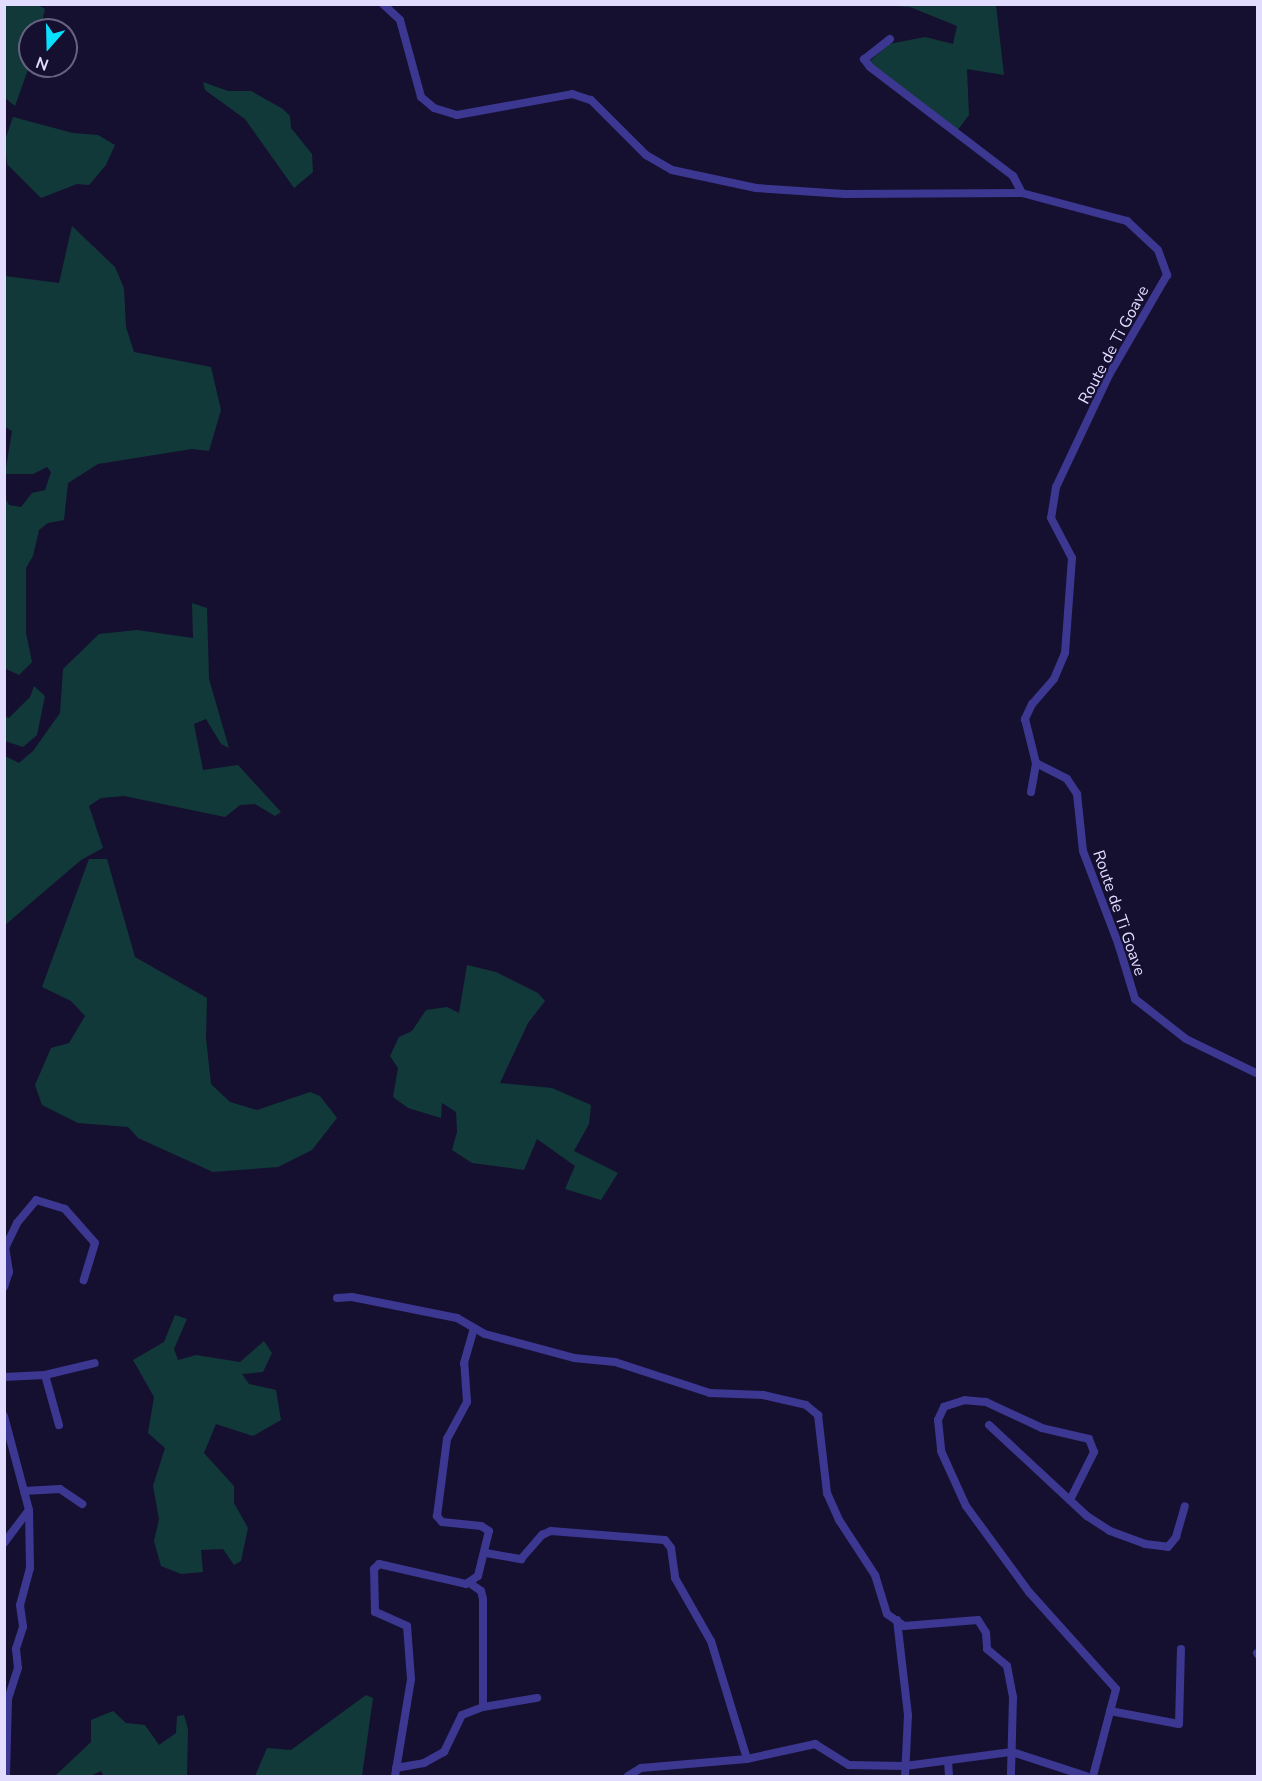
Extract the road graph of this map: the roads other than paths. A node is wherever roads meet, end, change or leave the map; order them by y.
1 (383, 4) edge
2 (890, 39) dead end
3 (1022, 193) junction
4 (1036, 763) junction
5 (1031, 792) dead end
6 (1257, 1074) edge
7 (84, 1280) dead end
8 (4, 1287) edge
9 (337, 1298) dead end
10 (474, 1328) junction
11 (94, 1363) dead end
12 (45, 1375) junction
13 (4, 1377) edge
14 (4, 1416) edge
15 (59, 1425) dead end
16 (989, 1425) dead end
17 (24, 1491) junction
18 (1070, 1500) junction
19 (82, 1504) dead end
20 (1185, 1506) dead end
21 (29, 1510) junction
22 (4, 1544) edge
23 (486, 1553) junction
24 (471, 1584) junction
25 (897, 1620) junction
26 (1181, 1649) dead end
27 (537, 1698) dead end
28 (483, 1707) junction
29 (1110, 1711) junction
30 (1012, 1752) junction
31 (747, 1759) junction
32 (948, 1761) junction
33 (906, 1766) junction
34 (396, 1772) edge
35 (6, 1776) edge
36 (628, 1776) edge
37 (904, 1776) edge
38 (949, 1776) edge
39 (1011, 1776) edge
40 (1086, 1776) edge
41 (1093, 1776) edge

1 - 3 street, Route de Ti Goave
2 - 3 street
3 - 4 street, Route de Ti Goave
4 - 5 street
4 - 6 street, Route de Ti Goave
7 - 8 street
9 - 10 street
10 - 23 street
10 - 25 street
11 - 12 street
12 - 13 street
12 - 15 street
14 - 17 street
16 - 18 street
17 - 19 street
17 - 21 street
18 - 20 street
18 - 29 street
21 - 22 street
21 - 35 street
23 - 24 street
23 - 31 street
24 - 28 street
24 - 34 street
25 - 30 street
25 - 33 street
26 - 29 street
27 - 28 street
28 - 34 street
29 - 41 street
30 - 32 street
30 - 39 street
30 - 40 street
31 - 33 street
31 - 36 street
32 - 33 street
32 - 38 street
33 - 37 street

